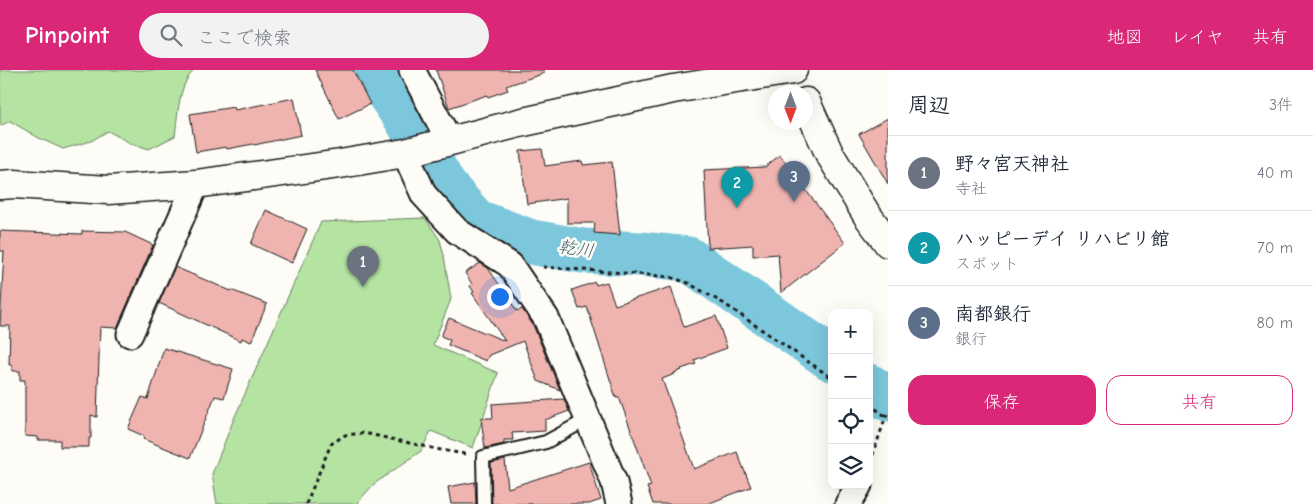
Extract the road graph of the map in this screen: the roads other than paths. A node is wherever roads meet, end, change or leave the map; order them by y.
1 (412, 70) edge
2 (792, 70) edge
3 (798, 85) edge
4 (813, 118) edge
5 (450, 142) junction
6 (405, 153) junction
7 (196, 184) junction
8 (0, 185) edge
9 (888, 243) edge
10 (130, 334) dead end
11 (588, 419) junction
12 (857, 489) edge
13 (484, 504) edge
14 (619, 504) edge
15 (848, 504) edge

1 - 5 street
2 - 3 street
2 - 5 street
4 - 9 street
5 - 6 street
6 - 7 street
6 - 11 street
7 - 8 street
7 - 10 street
11 - 13 lane
11 - 14 street
12 - 15 street

